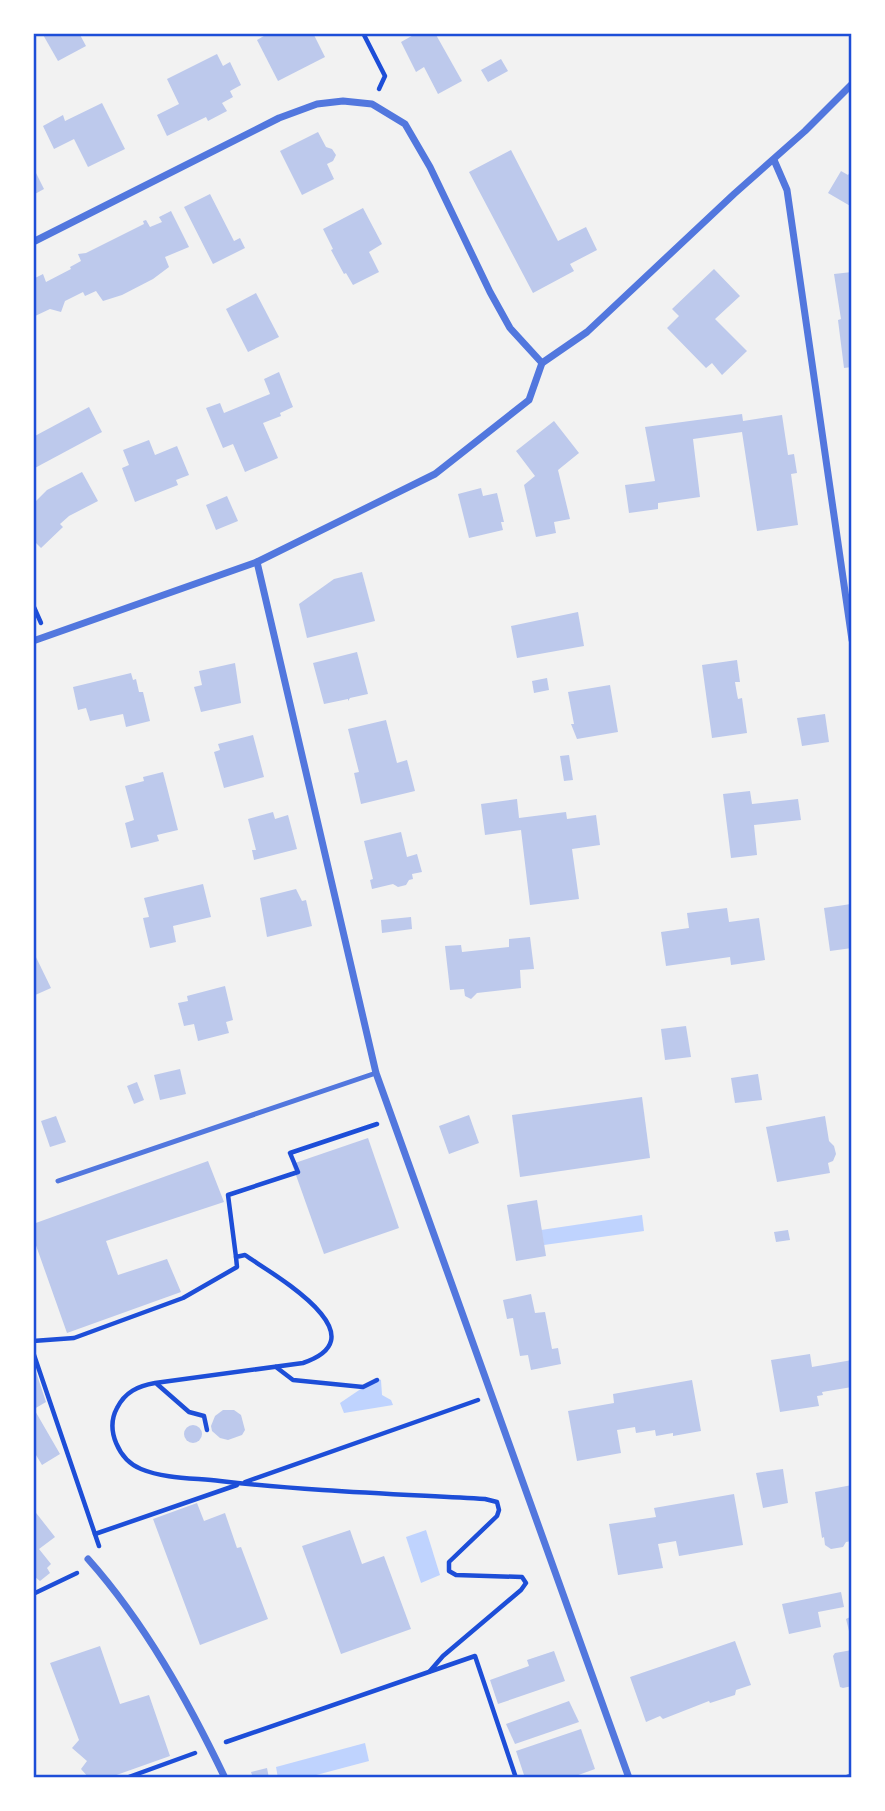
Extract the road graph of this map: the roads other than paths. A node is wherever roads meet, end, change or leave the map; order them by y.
1 (852, 84) edge
2 (774, 160) junction
3 (33, 242) edge
4 (542, 363) junction
5 (257, 562) junction
6 (850, 613) edge
7 (852, 640) edge
8 (33, 641) edge
9 (376, 1073) junction
10 (58, 1181) dead end
11 (90, 1562) road end
12 (225, 1778) edge
13 (629, 1778) edge

1 - 2 street
2 - 4 street
2 - 6 street
3 - 4 street
4 - 5 street
5 - 8 street
5 - 9 street
6 - 7 street
9 - 10 lane
9 - 13 street
11 - 12 street

